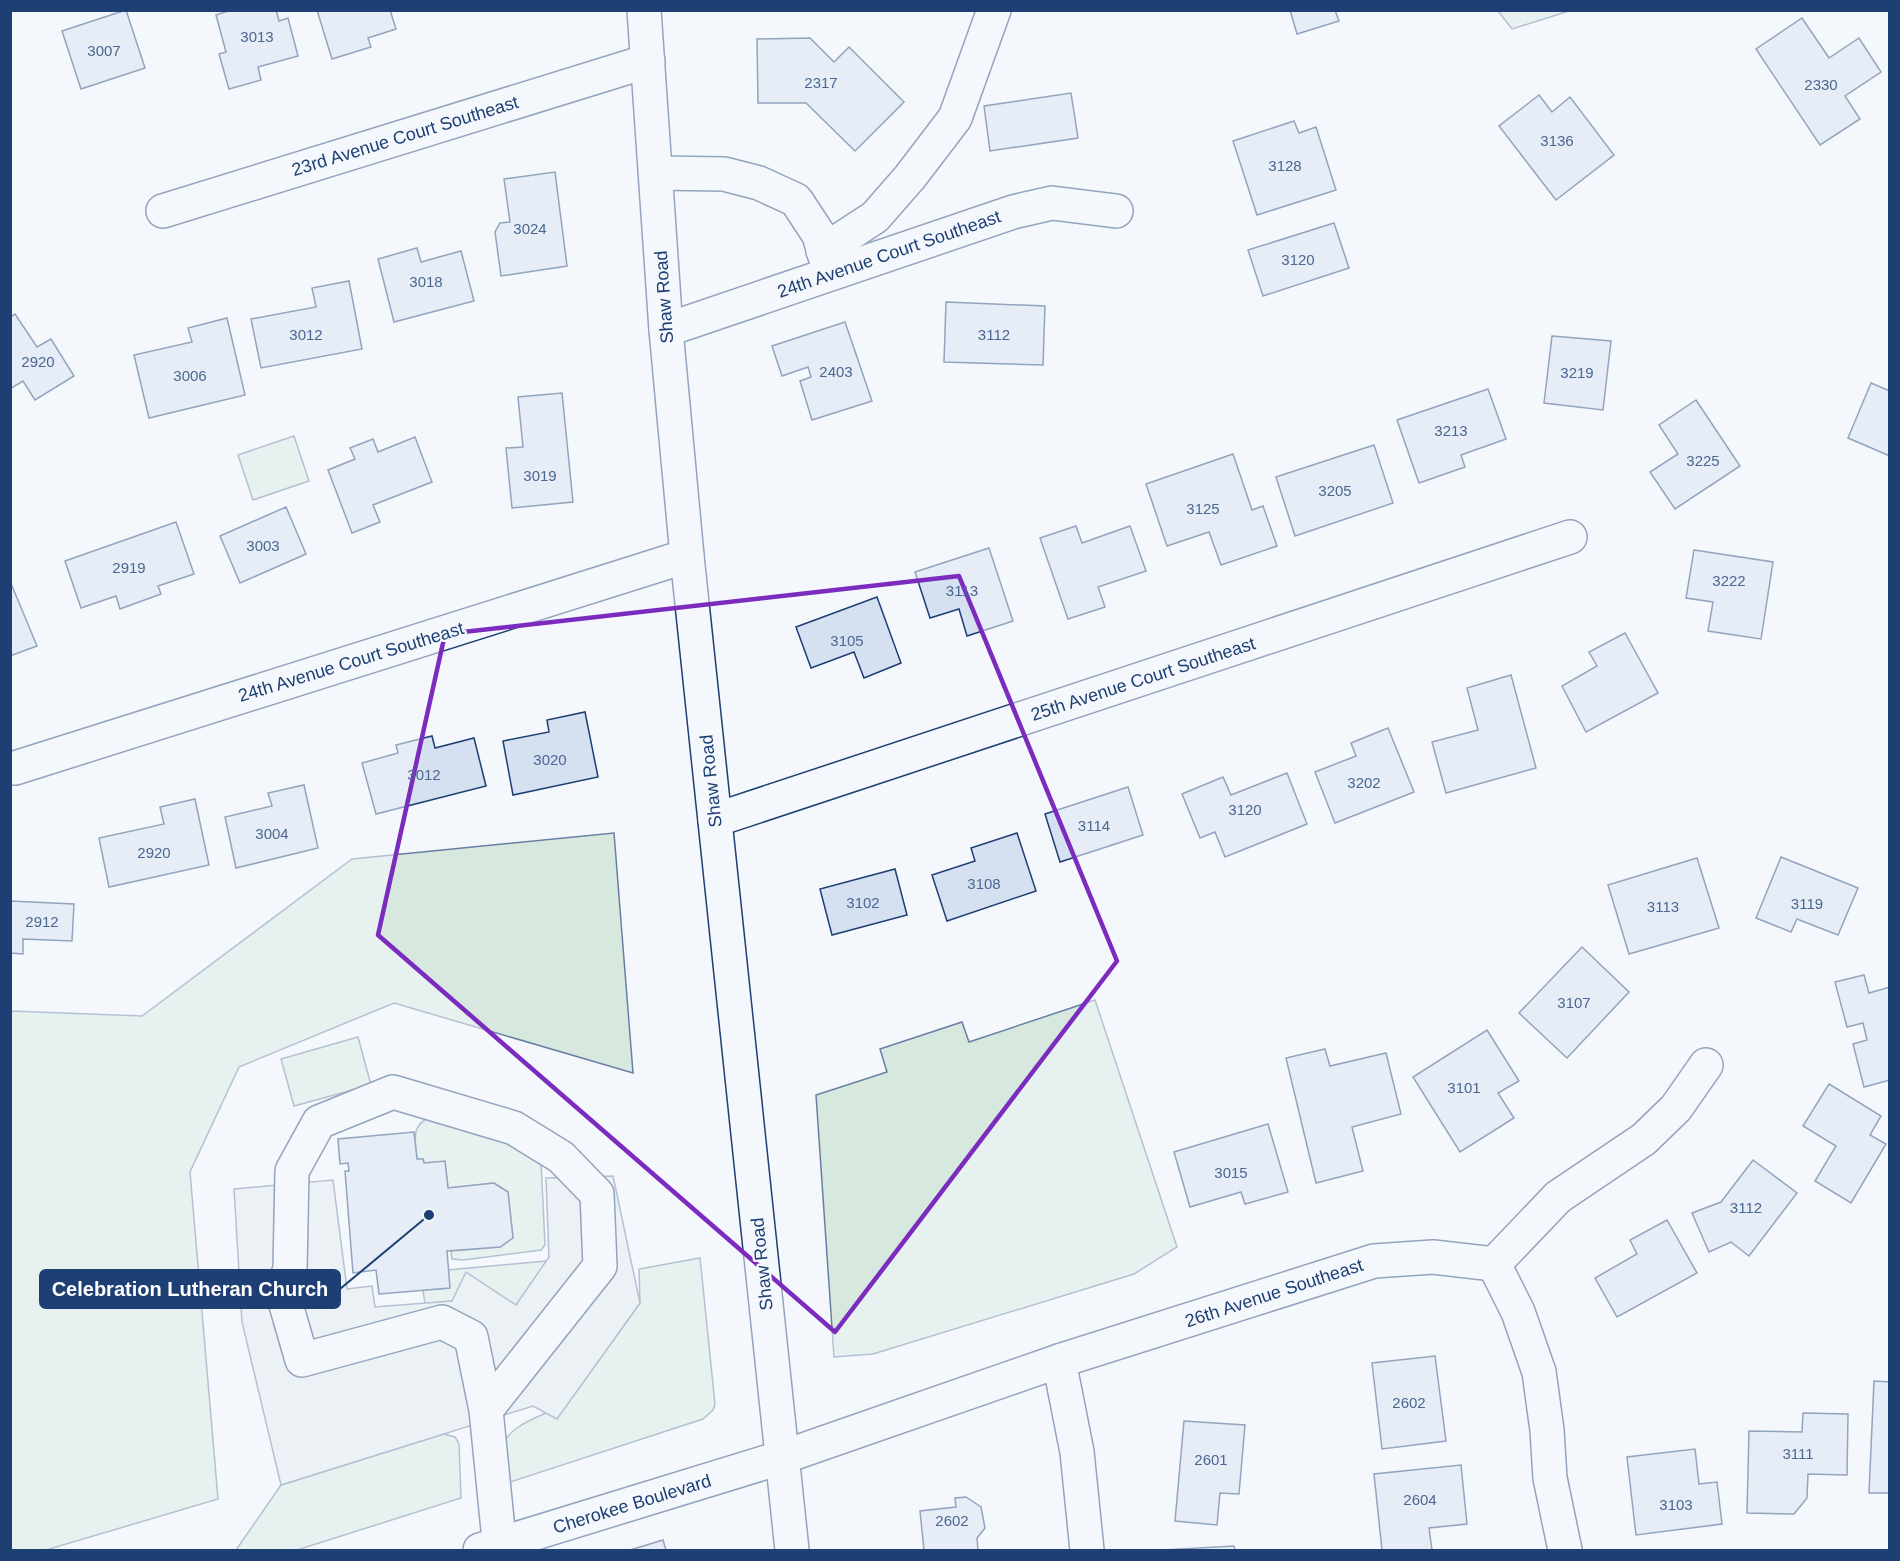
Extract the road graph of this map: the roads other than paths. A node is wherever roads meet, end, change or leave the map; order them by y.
1 (644, 10) edge
2 (994, 10) edge
3 (648, 61) junction
4 (656, 173) junction
5 (1116, 210) dead end
6 (163, 211) dead end
7 (827, 262) junction
8 (666, 330) junction
9 (1570, 537) dead end
10 (687, 556) junction
11 (15, 768) dead end
12 (715, 820) junction
13 (1706, 1065) dead end
14 (1494, 1264) junction
15 (1059, 1361) junction
16 (486, 1410) junction
17 (783, 1458) junction
18 (493, 1549) edge
19 (792, 1551) edge
20 (1087, 1551) edge
21 (1565, 1551) edge

1 - 3 street, Shaw Road
2 - 7 street
3 - 4 street, Shaw Road
3 - 6 street, 23rd Avenue Court Southeast
4 - 7 street
4 - 8 street, Shaw Road
5 - 7 street, 24th Avenue Court Southeast
7 - 8 street, 24th Avenue Court Southeast
8 - 10 street, Shaw Road
9 - 12 street, 25th Avenue Court Southeast
10 - 11 street, 24th Avenue Court Southeast
10 - 12 street, Shaw Road
12 - 17 street, Shaw Road
13 - 14 street
14 - 15 street, 26th Avenue Southeast
14 - 21 street
15 - 17 street, 26th Avenue Southeast
15 - 20 street
16 - 16 street
16 - 18 street
17 - 18 street, Cherokee Boulevard
17 - 19 street, Shaw Road

